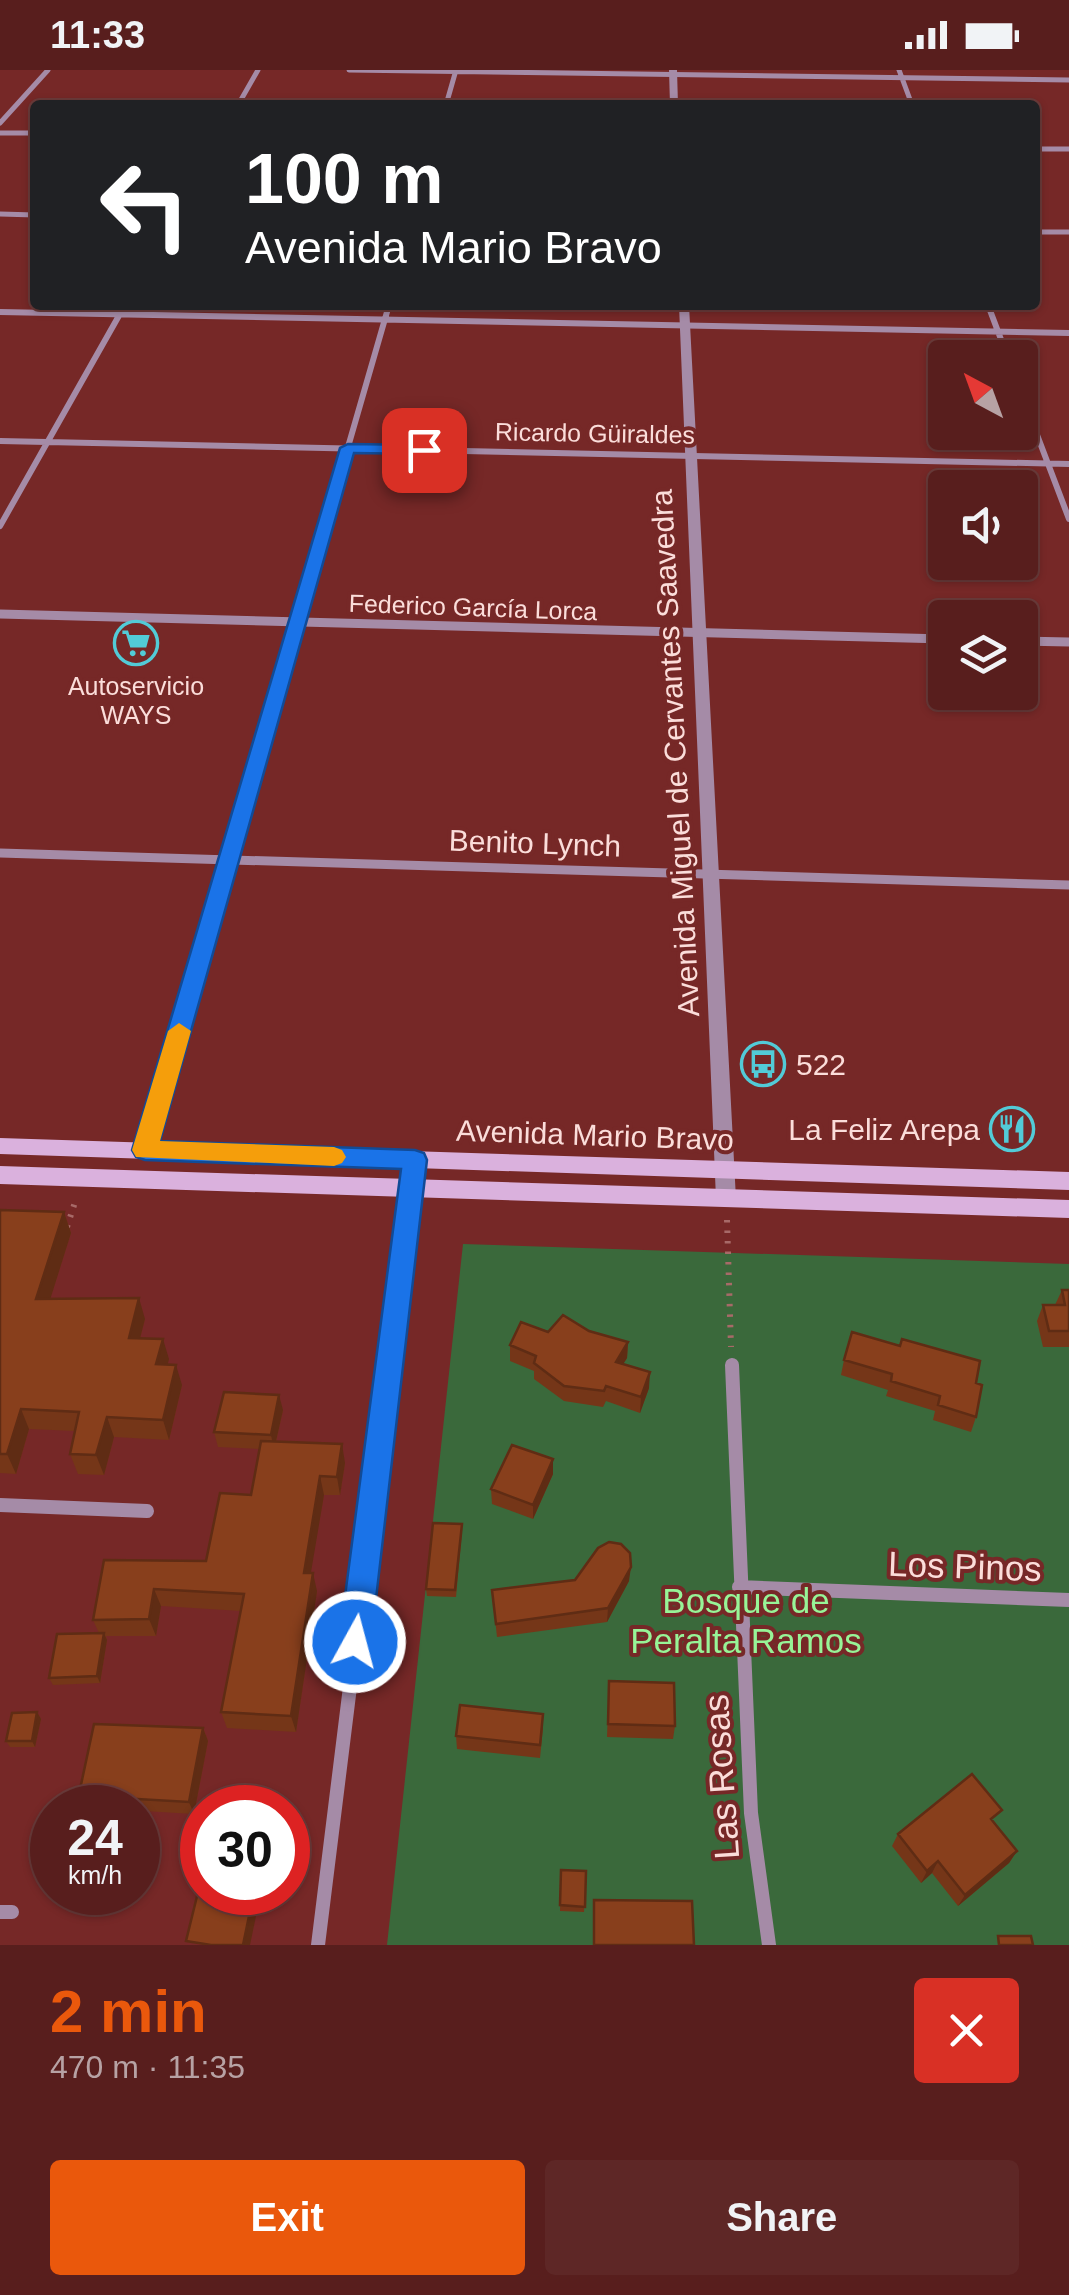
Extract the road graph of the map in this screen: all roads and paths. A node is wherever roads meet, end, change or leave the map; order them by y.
1 (48, 70) edge
2 (258, 70) edge
3 (348, 70) edge
4 (899, 70) edge
5 (456, 71) edge
6 (673, 72) edge
7 (902, 78) junction
8 (1069, 80) edge
9 (241, 100) edge
10 (447, 100) edge
11 (674, 100) edge
12 (910, 100) edge
13 (0, 124) edge
14 (0, 133) edge
15 (30, 134) edge
16 (1040, 149) edge
17 (1069, 149) edge
18 (0, 214) edge
19 (30, 215) edge
20 (1040, 232) edge
21 (1069, 232) edge
22 (122, 310) edge
23 (388, 310) edge
24 (684, 310) edge
25 (990, 310) edge
26 (0, 312) edge
27 (120, 315) junction
28 (385, 320) junction
29 (685, 326) junction
30 (998, 332) junction
31 (1069, 333) edge
32 (1001, 340) edge
33 (1038, 437) edge
34 (0, 441) edge
35 (48, 442) junction
36 (348, 448) junction
37 (690, 455) junction
38 (1048, 463) junction
39 (1069, 464) edge
40 (1069, 519) edge
41 (0, 526) edge
42 (0, 614) edge
43 (298, 622) junction
44 (699, 633) junction
45 (928, 639) edge
46 (1038, 641) edge
47 (1069, 642) edge
48 (0, 853) edge
49 (229, 860) junction
50 (711, 874) junction
51 (1069, 885) edge
52 (0, 1146) edge
53 (145, 1150) junction
54 (415, 1160) junction
55 (724, 1170) junction
56 (0, 1175) edge
57 (1069, 1181) edge
58 (412, 1188) junction
59 (726, 1198) junction
60 (1069, 1210) edge
61 (732, 1364) joint
62 (0, 1505) edge
63 (147, 1511) dead end
64 (739, 1588) junction
65 (1069, 1600) edge
66 (318, 1945) edge
67 (768, 1945) edge

1 - 13 street
2 - 9 street
3 - 5 street
4 - 7 street
5 - 6 street
5 - 10 street
6 - 7 street
6 - 11 street
7 - 8 street
7 - 12 street
14 - 15 street
16 - 17 street
18 - 19 street
20 - 21 street
22 - 27 street
23 - 28 street
24 - 29 street, Avenida Miguel de Cervantes Saavedra
25 - 30 street
26 - 27 street
27 - 28 street
27 - 35 street
28 - 29 street
28 - 36 street
29 - 30 street
29 - 37 street, Avenida Miguel de Cervantes Saavedra
30 - 31 street
30 - 32 street
33 - 38 street
34 - 35 street, Ricardo Güiraldes
35 - 36 street, Ricardo Güiraldes
35 - 41 street
36 - 37 street, Ricardo Güiraldes
36 - 43 street
37 - 38 street, Ricardo Güiraldes
37 - 44 street, Avenida Miguel de Cervantes Saavedra
38 - 39 street, Ricardo Güiraldes
38 - 40 street
42 - 43 street, Federico García Lorca
43 - 44 street, Federico García Lorca
43 - 49 street
44 - 45 street, Federico García Lorca
44 - 50 street, Avenida Miguel de Cervantes Saavedra
46 - 47 street
48 - 49 street, Benito Lynch
49 - 50 street, Benito Lynch
49 - 53 street
50 - 51 street, Benito Lynch
50 - 55 street, Avenida Miguel de Cervantes Saavedra
52 - 53 main road, Avenida Mario Bravo
53 - 54 main road, Avenida Mario Bravo
54 - 55 main road, Avenida Mario Bravo
54 - 58 street
55 - 57 main road, Avenida Mario Bravo
55 - 59 street, Avenida Miguel de Cervantes Saavedra
56 - 58 main road, Avenida Mario Bravo
58 - 59 main road, Avenida Mario Bravo
58 - 66 street
59 - 60 main road, Avenida Mario Bravo
59 - 61 path
61 - 64 street, Las Rosas
62 - 63 street
64 - 65 street, Los Pinos
64 - 67 street, Las Rosas

